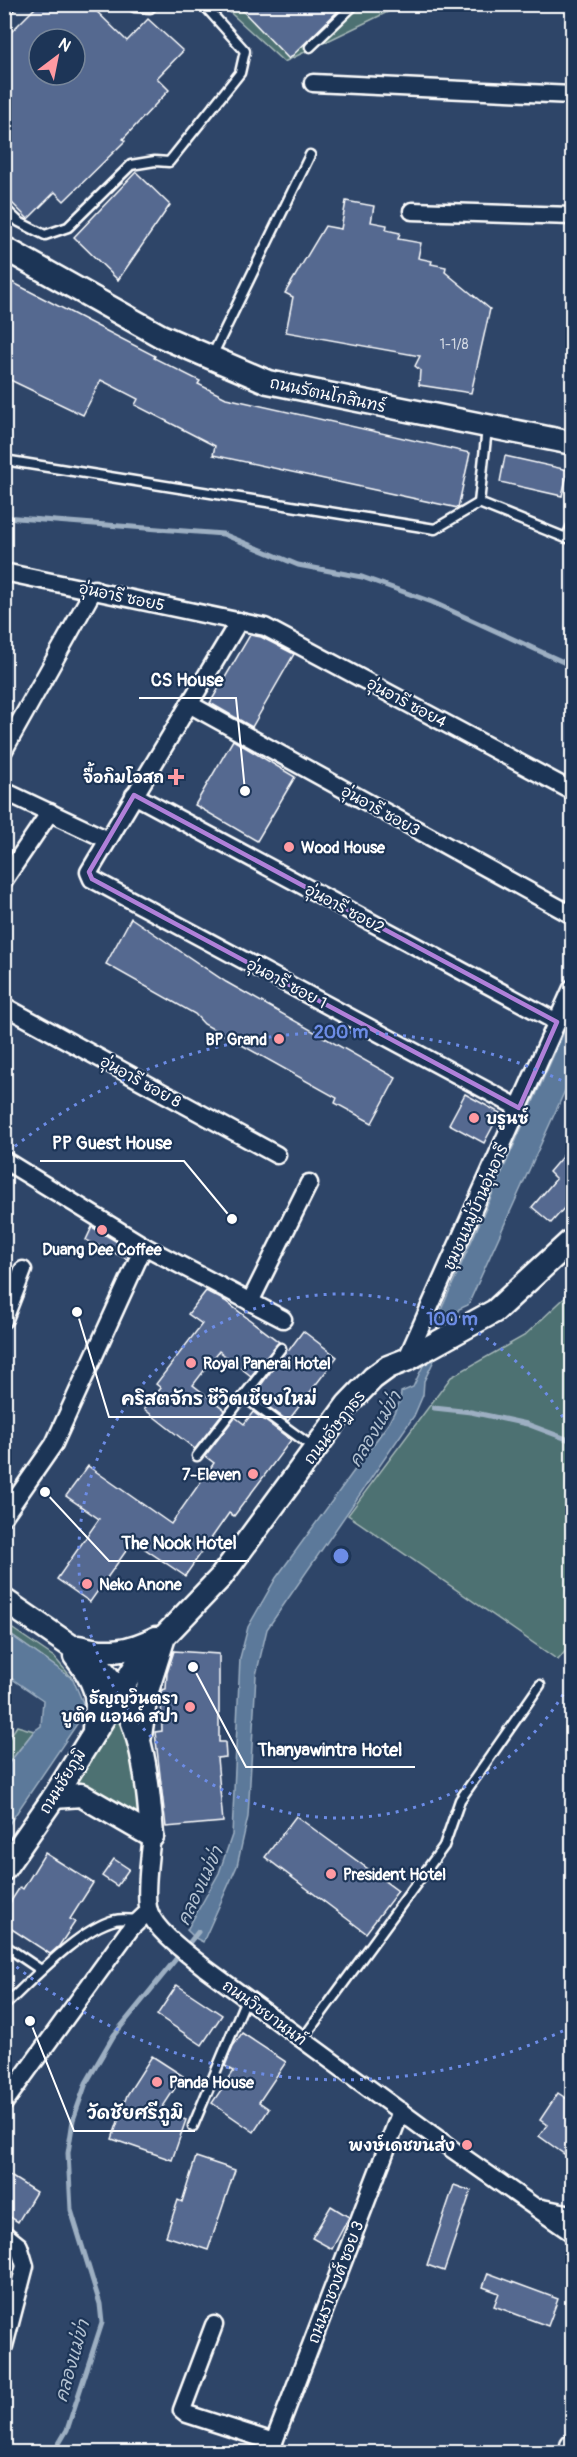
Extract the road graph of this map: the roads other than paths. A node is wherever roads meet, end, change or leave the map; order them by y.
1 (12, 4) edge
2 (131, 4) edge
3 (153, 4) edge
4 (203, 4) edge
5 (355, 4) edge
6 (4, 12) edge
7 (310, 47) dead end
8 (314, 83) dead end
9 (573, 95) edge
10 (310, 155) dead end
11 (4, 208) edge
12 (412, 211) dead end
13 (573, 216) edge
14 (4, 248) edge
15 (211, 358) junction
16 (487, 426) junction
17 (573, 443) edge
18 (4, 460) edge
19 (479, 503) junction
20 (573, 526) edge
21 (4, 572) edge
22 (94, 589) junction
23 (239, 621) junction
24 (189, 704) junction
25 (4, 750) edge
26 (573, 790) edge
27 (4, 791) edge
28 (134, 795) junction
29 (50, 812) junction
30 (108, 840) junction
31 (4, 880) edge
32 (573, 915) edge
33 (573, 988) edge
34 (4, 1006) edge
35 (557, 1022) junction
36 (519, 1108) junction
37 (277, 1155) dead end
38 (4, 1160) edge
39 (309, 1183) dead end
40 (573, 1240) edge
41 (144, 1246) junction
42 (23, 1270) dead end
43 (250, 1302) junction
44 (4, 1319) edge
45 (283, 1319) dead end
46 (281, 1348) dead end
47 (416, 1355) junction
48 (244, 1397) junction
49 (316, 1449) junction
50 (197, 1456) dead end
51 (4, 1516) edge
52 (4, 1600) edge
53 (166, 1633) junction
54 (64, 1643) junction
55 (540, 1685) dead end
56 (118, 1693) junction
57 (92, 1735) junction
58 (139, 1742) junction
59 (54, 1797) junction
60 (152, 1836) junction
61 (4, 1869) edge
62 (144, 1916) junction
63 (4, 1945) edge
64 (42, 1970) junction
65 (246, 1999) junction
66 (4, 2006) edge
67 (302, 2040) junction
68 (4, 2103) edge
69 (401, 2111) junction
70 (193, 2126) dead end
71 (532, 2206) junction
72 (573, 2214) edge
73 (573, 2233) edge
74 (4, 2234) edge
75 (214, 2325) dead end
76 (4, 2346) edge
77 (573, 2446) edge
78 (272, 2447) edge
79 (572, 2452) edge

1 - 6 lane
2 - 3 lane
4 - 11 lane
5 - 7 lane
8 - 9 street
10 - 15 lane
12 - 13 street
14 - 15 street, ถนนรัตนโกสินทร์
15 - 16 street, ถนนรัตนโกสินทร์
16 - 17 street, ถนนรัตนโกสินทร์
16 - 19 lane
18 - 19 lane
19 - 20 lane
21 - 22 street, อุ่นอารี ซอย5
22 - 23 street, อุ่นอารี ซอย5
22 - 25 street
23 - 24 street
23 - 26 street, อุ่นอารี ซอย4
24 - 28 street
24 - 32 street, อุ่นอารี ซอย3
27 - 29 street
28 - 30 street
28 - 35 street, อุ่นอารี ซอย2
29 - 30 street
29 - 31 street
30 - 36 street, อุ่นอารี ซอย 1
33 - 35 street, ชุมชนหมู่บ้านอุ่นอารี
34 - 37 street, อุ่นอารี ซอย 8
35 - 36 street, ชุมชนหมู่บ้านอุ่นอารี
36 - 47 street, ชุมชนหมู่บ้านอุ่นอารี
38 - 41 street
39 - 43 street
40 - 47 street, ถนนอัษฎาธร
41 - 43 street
41 - 51 street
42 - 44 street
43 - 45 street
46 - 48 lane
47 - 49 street, ถนนอัษฎาธร
48 - 49 lane
48 - 50 lane
49 - 53 street, ถนนอัษฎาธร
52 - 54 street
53 - 54 street
53 - 56 street, ถนนอัษฎาธร
53 - 58 street
54 - 56 street
54 - 57 street
55 - 67 lane
56 - 57 street, ถนนชัยภูมิ
56 - 58 street
57 - 59 street, ถนนชัยภูมิ
58 - 60 street
59 - 60 street
59 - 61 street, ถนนชัยภูมิ
60 - 62 street
62 - 64 lane
62 - 65 street, ถนนวิชยานนท์
62 - 68 street
63 - 64 lane
64 - 66 lane
65 - 67 street, ถนนวิชยานนท์
65 - 70 lane
67 - 69 street, ถนนวิชยานนท์
69 - 71 street, ถนนวิชยานนท์
69 - 78 street, ถนนราชวงศ์ ซอย 3
71 - 72 street
71 - 73 street, ถนนวิชยานนท์
74 - 76 street
75 - 78 street
77 - 79 street

